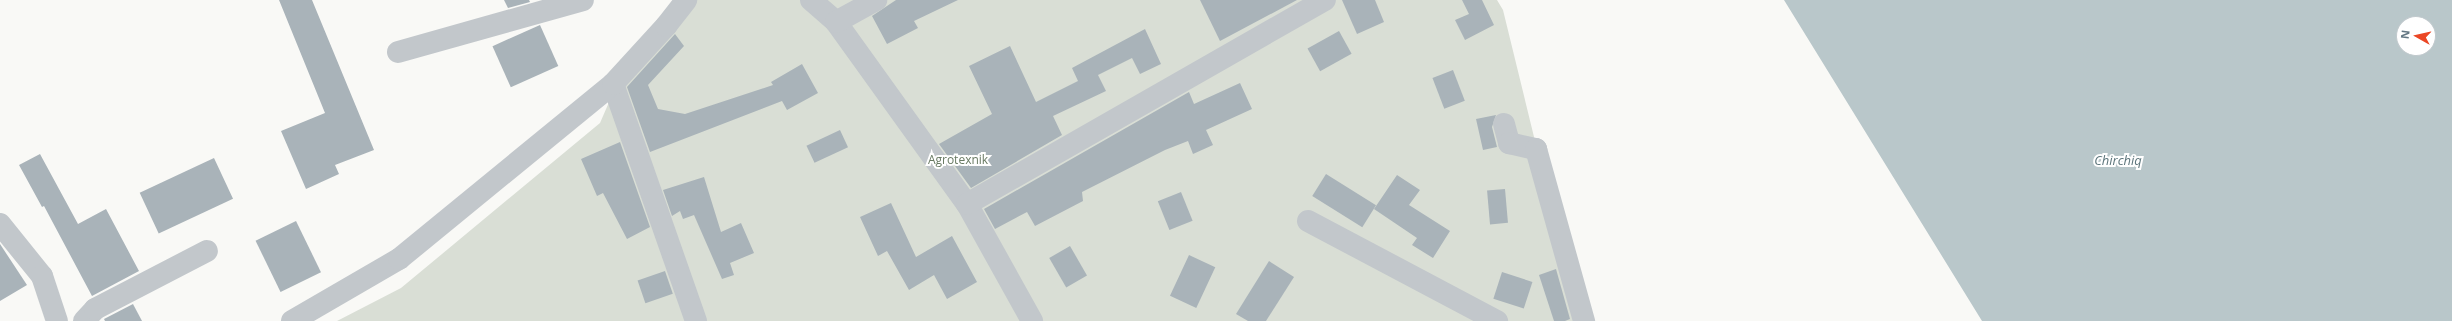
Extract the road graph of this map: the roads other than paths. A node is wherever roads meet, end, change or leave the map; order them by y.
1 (583, 0) edge
2 (686, 0) edge
3 (811, 0) edge
4 (876, 0) edge
5 (1325, 0) edge
6 (836, 22) junction
7 (398, 52) dead end
8 (613, 84) junction
9 (1504, 124) dead end
10 (968, 204) junction
11 (1308, 220) dead end
12 (0, 224) edge
13 (206, 251) dead end
14 (57, 321) edge
15 (84, 321) edge
16 (292, 321) edge
17 (696, 321) edge
18 (1032, 321) edge
19 (1497, 321) edge
20 (1584, 321) edge

1 - 7 street
2 - 8 street
3 - 6 street
4 - 6 street
5 - 10 street
6 - 10 street
8 - 16 street
8 - 17 street
9 - 20 street
10 - 18 street
11 - 19 street
12 - 14 street
13 - 15 street

